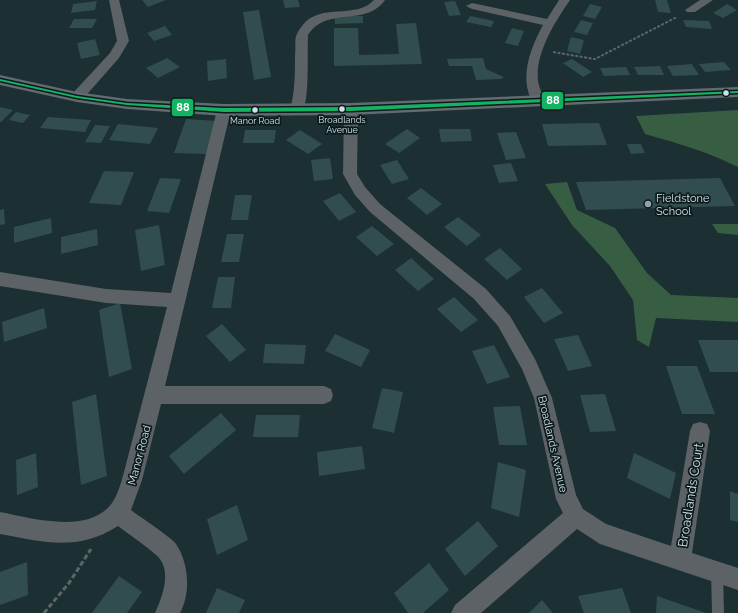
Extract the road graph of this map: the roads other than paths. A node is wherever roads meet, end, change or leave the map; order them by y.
1 (114, 0) edge
2 (380, 0) edge
3 (565, 0) edge
4 (708, 0) edge
5 (472, 6) dead end
6 (691, 10) road end
7 (550, 23) junction
8 (0, 80) edge
9 (738, 92) edge
10 (77, 97) junction
11 (539, 102) junction
12 (351, 109) junction
13 (224, 110) junction
14 (297, 110) junction
15 (0, 279) edge
16 (177, 300) junction
17 (324, 394) dead end
18 (154, 395) junction
19 (700, 431) dead end
20 (576, 516) junction
21 (110, 518) junction
22 (0, 523) edge
23 (680, 560) junction
24 (717, 572) junction
25 (738, 579) edge
26 (168, 613) edge
27 (463, 613) edge
28 (718, 613) edge

1 - 10 street
2 - 14 street
3 - 7 street
4 - 6 street
5 - 7 street
7 - 11 street
8 - 10 main road
9 - 11 main road
10 - 13 main road
11 - 12 main road
12 - 14 main road
12 - 20 street, Broadlands Avenue
13 - 14 main road
13 - 16 street, Manor Road
15 - 16 street
16 - 18 street, Manor Road
17 - 18 street
18 - 21 street, Manor Road
19 - 23 street, Broadlands Court
20 - 23 street, Broadlands Avenue
20 - 27 street
21 - 22 street
21 - 26 street
23 - 24 street, Broadlands Avenue
24 - 25 street, Broadlands Avenue
24 - 28 lane

